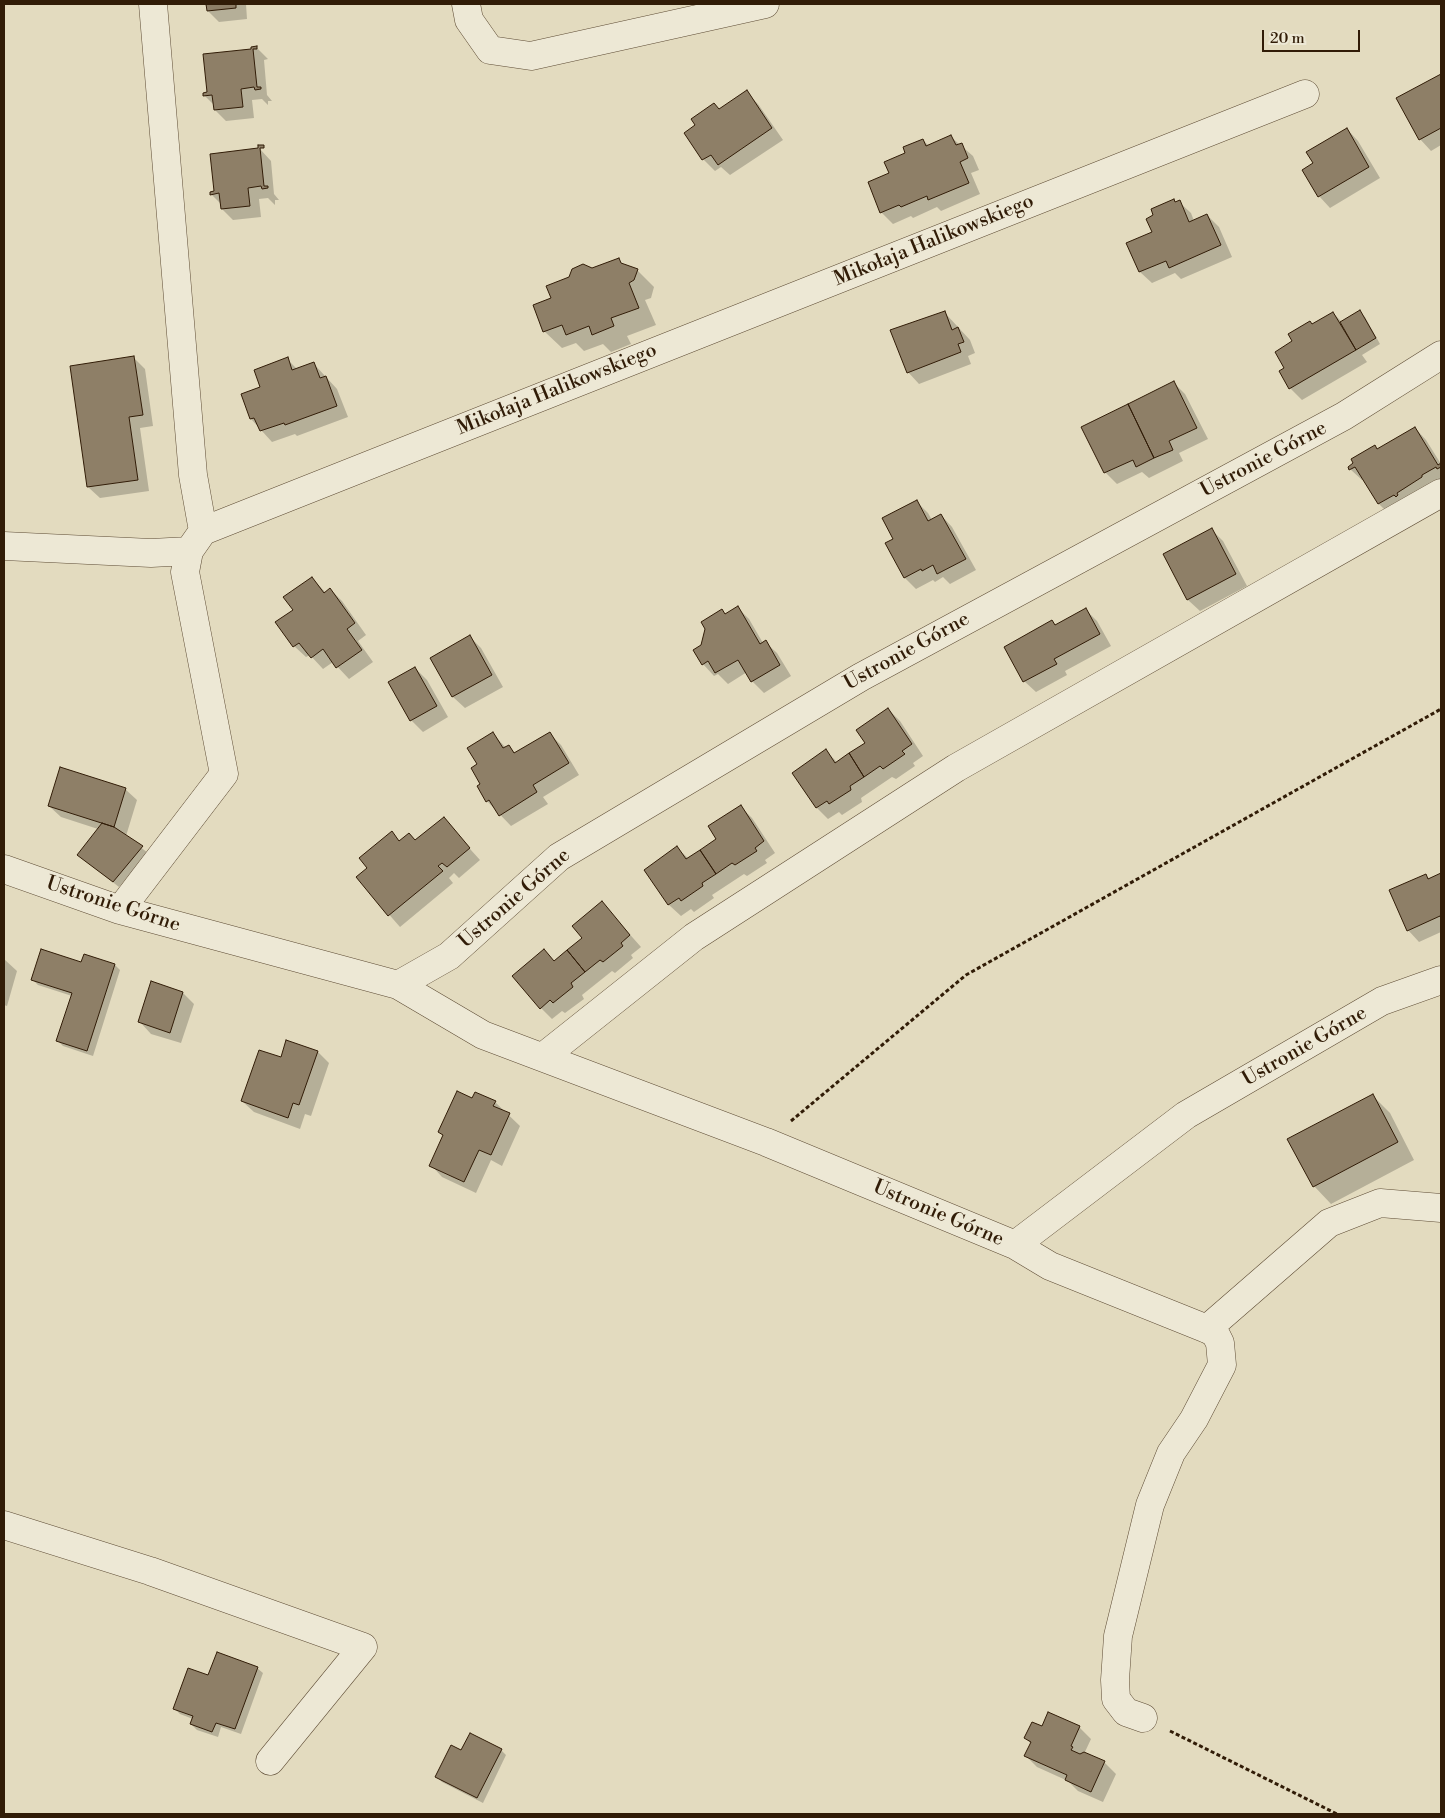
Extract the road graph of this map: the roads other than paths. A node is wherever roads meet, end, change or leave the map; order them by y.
1 (154, 4) edge
2 (466, 4) edge
3 (765, 4) edge
4 (1305, 94) dead end
5 (1441, 355) edge
6 (1441, 493) edge
7 (196, 541) junction
8 (4, 546) edge
9 (4, 869) edge
10 (120, 910) junction
11 (1441, 980) edge
12 (398, 986) junction
13 (543, 1058) junction
14 (1441, 1208) edge
15 (1015, 1245) junction
16 (1207, 1329) junction
17 (4, 1525) edge
18 (1143, 1718) road end
19 (270, 1761) dead end

1 - 7 street
2 - 3 street
4 - 7 street, Mikołaja Halikowskiego
5 - 12 street, Ustronie Górne
6 - 13 street
7 - 8 street, Mikołaja Halikowskiego
7 - 10 street
9 - 10 street, Ustronie Górne
10 - 12 street, Ustronie Górne
11 - 15 street, Ustronie Górne
12 - 13 street, Ustronie Górne
13 - 15 street, Ustronie Górne
14 - 16 street
15 - 16 street
16 - 18 street
17 - 19 street

